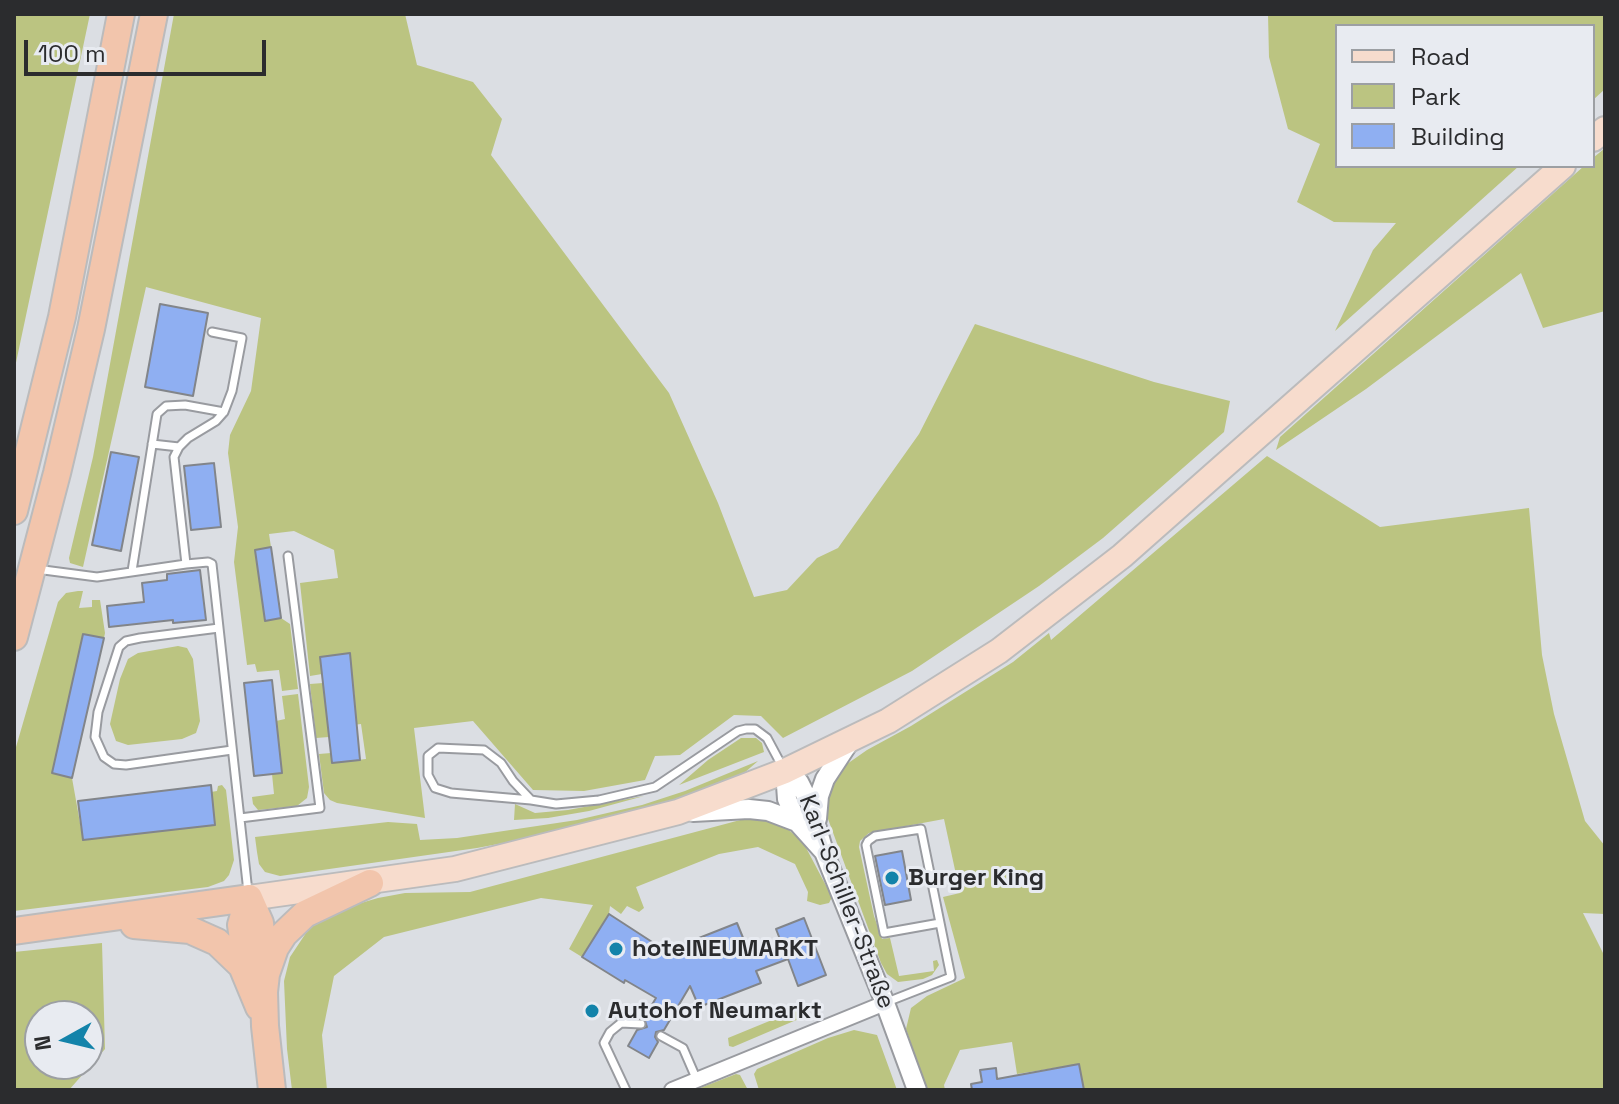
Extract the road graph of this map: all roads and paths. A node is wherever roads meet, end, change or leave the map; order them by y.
1 (121, 14) edge
2 (154, 14) edge
3 (1561, 168) edge
4 (212, 332) dead end
5 (224, 412) junction
6 (152, 444) junction
7 (179, 447) junction
8 (14, 511) edge
9 (288, 556) dead end
10 (186, 564) junction
11 (32, 569) junction
12 (132, 571) junction
13 (219, 628) junction
14 (14, 637) edge
15 (851, 740) junction
16 (232, 750) junction
17 (785, 771) junction
18 (531, 800) junction
19 (678, 812) junction
20 (240, 818) junction
21 (797, 822) junction
22 (817, 825) junction
23 (824, 852) junction
24 (370, 883) junction
25 (249, 898) junction
26 (87, 921) junction
27 (940, 923) junction
28 (14, 931) edge
29 (258, 977) junction
30 (885, 1003) junction
31 (641, 1024) dead end
32 (661, 1036) dead end
33 (696, 1078) junction
34 (272, 1090) edge
35 (626, 1090) edge
36 (672, 1090) edge
37 (917, 1090) edge

1 - 8 highway
2 - 11 highway
3 - 15 main road
4 - 5 lane
5 - 6 lane
5 - 7 lane
6 - 7 lane
6 - 12 lane
7 - 10 lane
9 - 20 lane
10 - 12 lane
10 - 13 lane
11 - 12 lane
11 - 14 highway
13 - 16 lane
13 - 16 lane
15 - 17 main road
15 - 22 street
16 - 20 lane
17 - 18 lane
17 - 19 main road
17 - 21 street, Karl-Schiller-Straße
17 - 22 street, Karl-Schiller-Straße
18 - 18 lane
19 - 21 street
19 - 24 main road
20 - 25 lane
21 - 23 street
22 - 23 street, Karl-Schiller-Straße
23 - 30 street, Karl-Schiller-Straße
24 - 25 main road
24 - 29 highway
25 - 26 highway
25 - 29 highway
26 - 28 highway
26 - 29 highway
27 - 27 lane
27 - 30 lane
29 - 34 highway
30 - 33 street
30 - 37 street, Karl-Schiller-Straße
31 - 35 lane
32 - 33 lane
33 - 36 street

